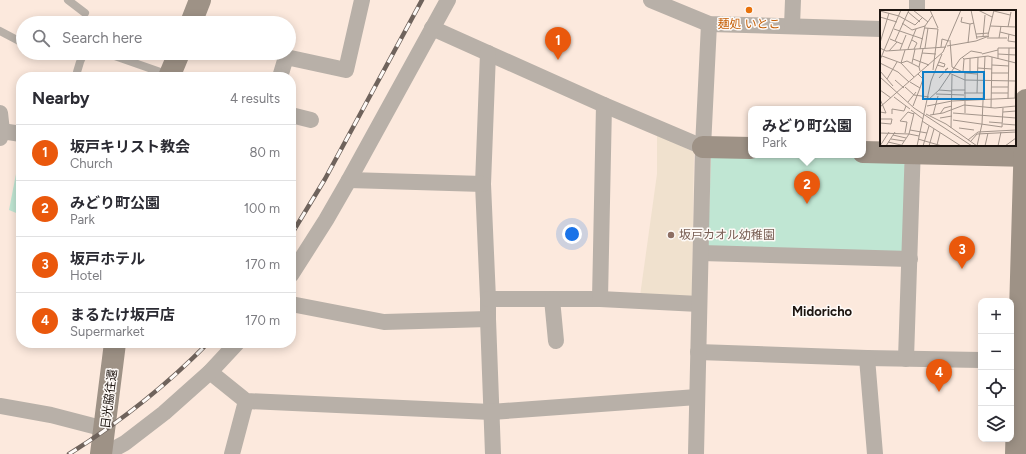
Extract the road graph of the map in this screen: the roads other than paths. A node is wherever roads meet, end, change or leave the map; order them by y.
1 (68, 0) edge
2 (200, 0) edge
3 (362, 0) edge
4 (448, 0) edge
5 (651, 0) edge
6 (792, 0) edge
7 (669, 4) edge
8 (85, 13) dead end
9 (194, 16) edge
10 (709, 24) junction
11 (792, 26) junction
12 (432, 28) junction
13 (880, 29) edge
14 (0, 31) edge
15 (16, 39) edge
16 (488, 53) junction
17 (296, 59) edge
18 (81, 60) edge
19 (125, 60) edge
20 (176, 60) edge
21 (285, 60) edge
22 (77, 72) dead end
23 (159, 72) edge
24 (172, 72) edge
25 (282, 72) edge
26 (1026, 100) edge
27 (604, 105) junction
28 (0, 113) edge
29 (296, 116) edge
30 (311, 120) dead end
31 (1, 134) edge
32 (16, 134) edge
33 (703, 146) junction
34 (748, 148) edge
35 (913, 149) edge
36 (866, 152) edge
37 (1025, 156) edge
38 (349, 180) junction
39 (483, 184) junction
40 (701, 253) junction
41 (910, 259) junction
42 (296, 267) edge
43 (488, 299) junction
44 (600, 299) junction
45 (552, 300) junction
46 (699, 304) junction
47 (296, 305) edge
48 (488, 319) junction
49 (556, 341) dead end
50 (114, 348) edge
51 (232, 348) edge
52 (698, 352) junction
53 (867, 358) junction
54 (906, 359) junction
55 (978, 360) edge
56 (1015, 361) edge
57 (210, 372) junction
58 (697, 396) junction
59 (246, 401) junction
60 (0, 406) edge
61 (491, 412) junction
62 (105, 429) junction
63 (101, 454) edge
64 (105, 454) edge
65 (232, 454) edge
66 (493, 454) edge
67 (696, 454) edge
68 (875, 454) edge
69 (1016, 454) edge

1 - 8 lane
2 - 9 street
3 - 17 street
4 - 12 street
5 - 7 street
6 - 11 street
7 - 10 street
10 - 11 street
10 - 33 street
11 - 13 street
12 - 16 street
12 - 38 street
14 - 15 lane
16 - 27 street
16 - 39 street
18 - 22 lane
19 - 23 lane
20 - 24 street
21 - 25 street
26 - 37 street
27 - 33 street
27 - 44 street
28 - 31 street
29 - 30 street
31 - 32 street
33 - 34 street
33 - 40 street
35 - 36 street
35 - 37 street
35 - 41 street
37 - 56 street
38 - 39 street
38 - 42 street
39 - 43 street
40 - 41 street
40 - 46 street
41 - 54 street
43 - 45 street
43 - 48 street
44 - 45 street
44 - 46 street
45 - 49 street
46 - 52 street
47 - 48 street
48 - 61 street
50 - 62 street, 日光脇往還
51 - 57 street
52 - 53 street
52 - 58 street
53 - 54 street
53 - 68 street
54 - 55 street
56 - 69 street
57 - 59 street
57 - 64 street
58 - 61 street
58 - 67 street
59 - 61 street
59 - 65 street
60 - 62 street
61 - 66 street
62 - 63 street, 日光脇往還

